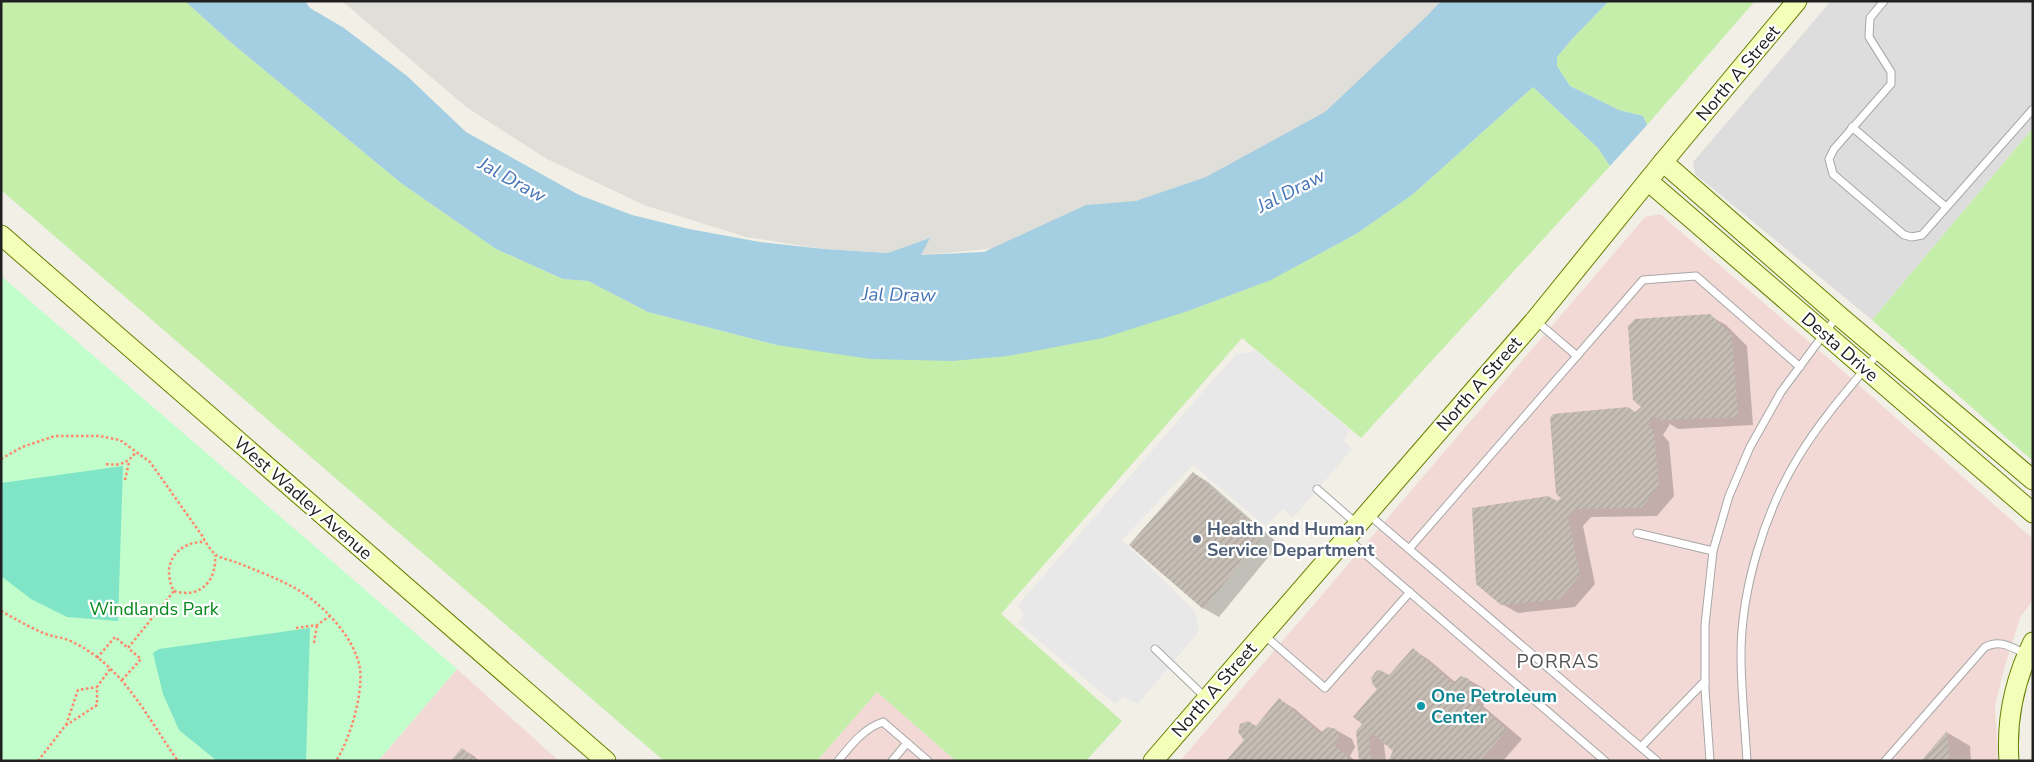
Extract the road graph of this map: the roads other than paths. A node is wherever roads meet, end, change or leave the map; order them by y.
1 (1797, 1) edge
2 (1884, 1) edge
3 (2033, 109) edge
4 (1852, 127) junction
5 (1663, 162) junction
6 (1648, 181) junction
7 (1946, 207) junction
8 (1, 235) edge
9 (1838, 315) junction
10 (1535, 320) junction
11 (1825, 333) junction
12 (1880, 351) junction
13 (1577, 356) junction
14 (1800, 367) junction
15 (1866, 369) junction
16 (2033, 480) edge
17 (1317, 489) dead end
18 (2033, 513) edge
19 (1357, 525) junction
20 (1638, 533) dead end
21 (1409, 549) junction
22 (1713, 551) junction
23 (1410, 592) junction
24 (1263, 634) junction
25 (1155, 648) dead end
26 (2031, 651) edge
27 (1705, 681) junction
28 (1207, 699) junction
29 (907, 743) junction
30 (1641, 747) junction
31 (1157, 759) edge
32 (606, 761) edge
33 (838, 761) edge
34 (892, 761) edge
35 (928, 761) edge
36 (1605, 761) edge
37 (1657, 761) edge
38 (1710, 761) edge
39 (1747, 761) edge
40 (1885, 761) edge
41 (2010, 761) edge

1 - 5 main road, North A Street
2 - 4 lane
3 - 7 lane
4 - 7 lane
4 - 7 lane
5 - 6 main road, North A Street
5 - 9 main road, Desta Drive
6 - 10 main road, North A Street
6 - 11 main road, Desta Drive
8 - 32 main road, West Wadley Avenue
9 - 11 lane
9 - 12 main road, Desta Drive
10 - 13 lane
10 - 19 main road, North A Street
11 - 14 lane
11 - 15 main road, Desta Drive
12 - 15 lane
12 - 16 main road, Desta Drive
13 - 14 lane
13 - 21 lane
14 - 22 lane
15 - 18 main road, Desta Drive
15 - 39 lane
17 - 19 lane
19 - 21 lane
19 - 23 lane
19 - 24 main road, North A Street
20 - 22 lane
21 - 30 lane
22 - 27 lane
23 - 24 lane
23 - 36 lane
24 - 28 main road, North A Street
25 - 28 lane
26 - 40 lane
26 - 41 main road
27 - 30 lane
27 - 38 lane
28 - 31 main road, North A Street
29 - 33 lane
29 - 34 lane
29 - 35 lane
30 - 37 lane

